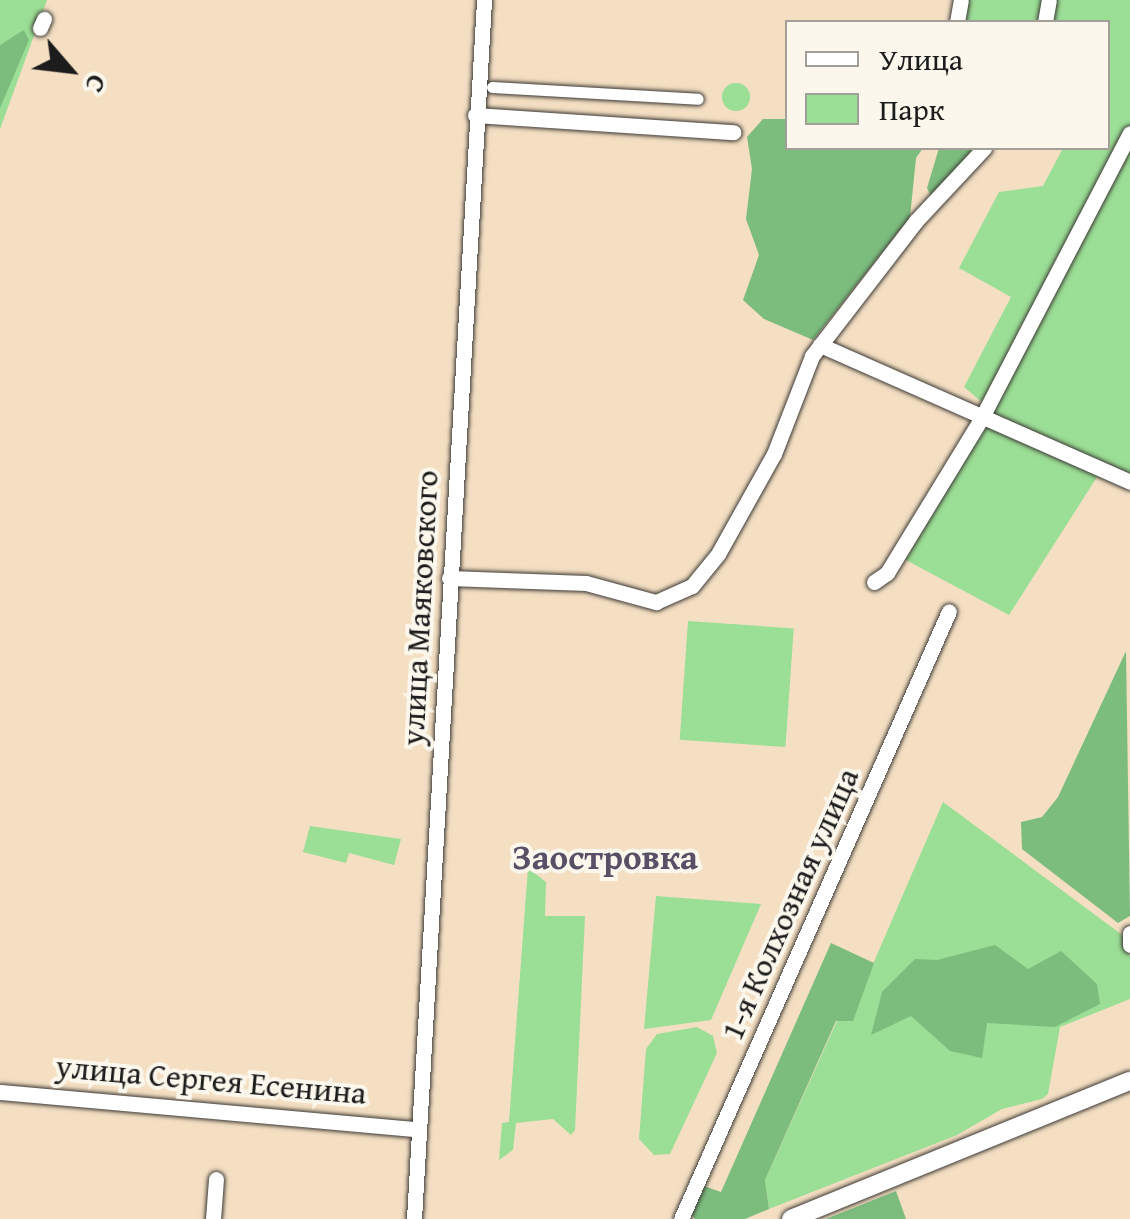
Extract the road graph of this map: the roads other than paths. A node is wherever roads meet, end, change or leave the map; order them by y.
1 (484, 0) edge
2 (492, 87) dead end
3 (698, 99) dead end
4 (475, 115) junction
5 (734, 132) dead end
6 (1130, 132) edge
7 (982, 150) edge
8 (820, 345) junction
9 (982, 419) junction
10 (1130, 482) edge
11 (449, 578) junction
12 (874, 582) dead end
13 (949, 611) dead end
14 (1130, 933) edge
15 (1130, 946) edge
16 (1130, 1082) edge
17 (0, 1092) edge
18 (417, 1129) junction
19 (216, 1179) dead end
20 (213, 1219) edge
21 (414, 1219) edge
22 (681, 1219) edge
23 (792, 1219) edge

1 - 4 street, улица Маяковского
2 - 3 street
4 - 5 street
4 - 11 street, улица Маяковского
6 - 9 street
7 - 8 street
8 - 9 street
8 - 11 street
9 - 10 street
9 - 12 street
11 - 18 street, улица Маяковского
13 - 22 street, 1-я Колхозная улица
14 - 15 street
16 - 23 street
17 - 18 street, улица Сергея Есенина
18 - 21 street, улица Маяковского
19 - 20 street

